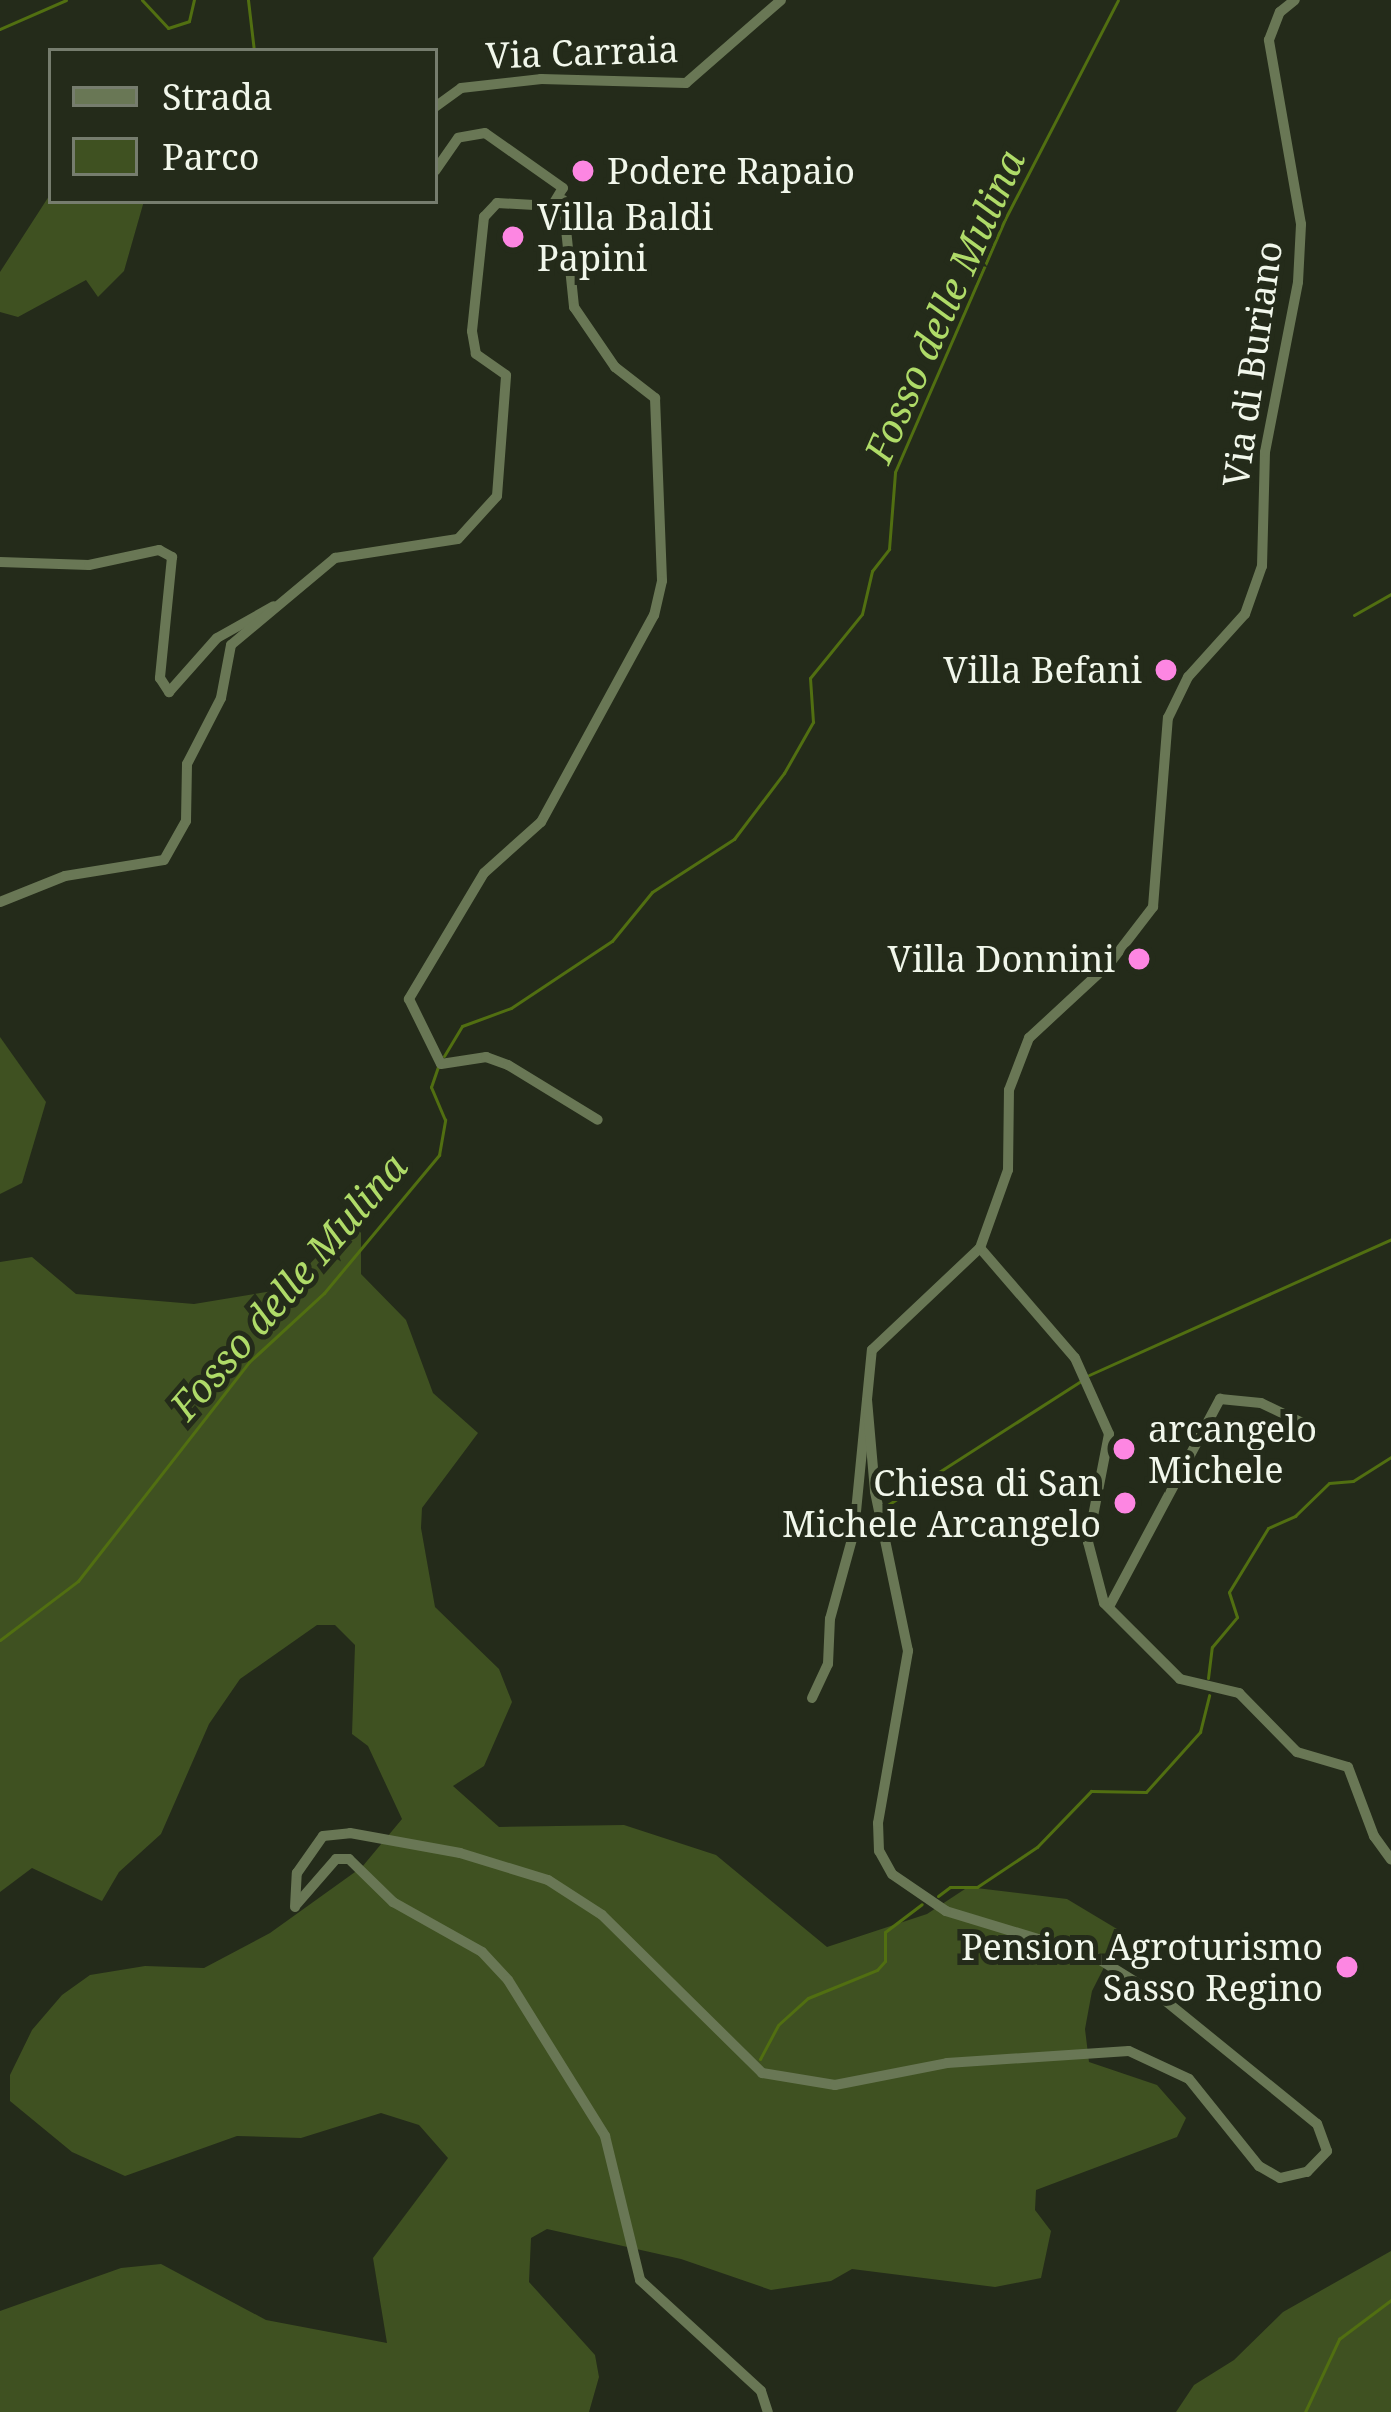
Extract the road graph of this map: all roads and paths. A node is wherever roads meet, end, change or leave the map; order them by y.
1 (781, 0) edge
2 (1295, 0) edge
3 (438, 104) edge
4 (438, 166) edge
5 (563, 200) junction
6 (0, 562) edge
7 (296, 592) junction
8 (0, 902) edge
9 (1110, 963) junction
10 (1035, 967) dead end
11 (598, 1120) dead end
12 (980, 1248) junction
13 (867, 1400) junction
14 (1309, 1426) dead end
15 (1110, 1605) junction
16 (812, 1698) dead end
17 (1391, 1858) edge
18 (768, 2412) edge

1 - 3 street, Via Carraia
2 - 9 street, Via di Buriano
4 - 5 street
5 - 7 street
5 - 11 street
6 - 7 street
7 - 8 street
9 - 10 street
9 - 12 street, Via di Buriano
12 - 13 street, Via di Buriano
12 - 15 street
13 - 16 street
13 - 18 street
14 - 15 street
15 - 17 street

